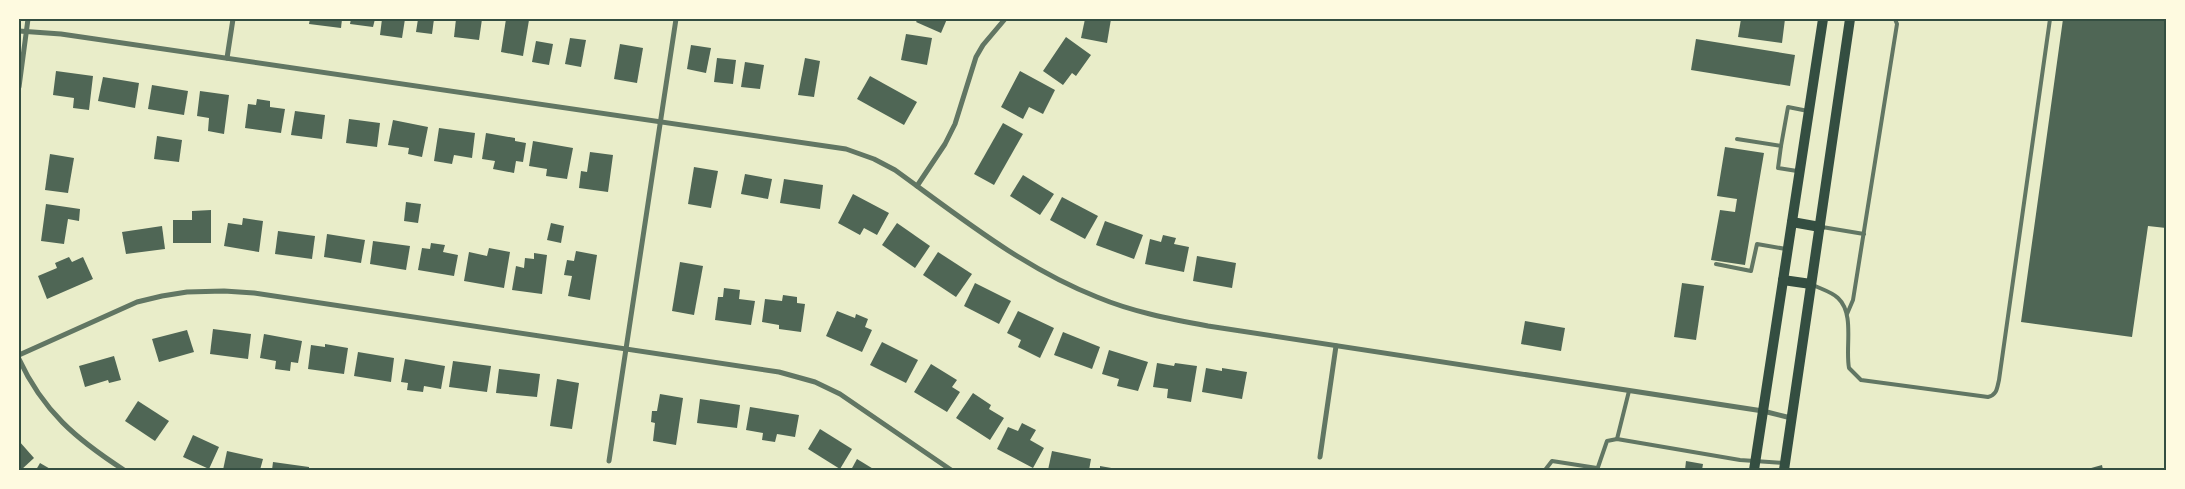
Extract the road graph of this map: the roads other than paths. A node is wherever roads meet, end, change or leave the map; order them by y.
1 (28, 19) edge
2 (233, 19) edge
3 (676, 19) edge
4 (1005, 19) edge
5 (1823, 19) edge
6 (1850, 19) edge
7 (1895, 19) edge
8 (2050, 19) edge
9 (19, 31) edge
10 (26, 31) junction
11 (227, 58) junction
12 (19, 87) edge
13 (1809, 111) junction
14 (660, 122) junction
15 (1737, 139) dead end
16 (1782, 146) junction
17 (1800, 171) junction
18 (917, 186) junction
19 (1792, 222) junction
20 (1820, 227) junction
21 (1864, 234) junction
22 (1788, 249) junction
23 (1716, 264) dead end
24 (1783, 280) junction
25 (1811, 284) junction
26 (1847, 314) junction
27 (1336, 346) junction
28 (626, 350) junction
29 (19, 355) edge
30 (19, 359) edge
31 (1629, 391) junction
32 (1763, 411) junction
33 (1791, 418) junction
34 (1617, 438) junction
35 (1320, 457) dead end
36 (609, 461) dead end
37 (1755, 466) edge
38 (1784, 467) edge
39 (1597, 469) edge
40 (124, 470) edge
41 (951, 470) edge
42 (1545, 470) edge

1 - 10 street
2 - 11 street
3 - 14 street
4 - 18 street
5 - 13 main road
6 - 20 main road
7 - 21 lane
8 - 26 lane
9 - 10 street
10 - 11 street
10 - 12 street
11 - 14 street
13 - 16 lane
13 - 17 main road
14 - 18 street
14 - 28 street
15 - 16 lane
16 - 17 lane
17 - 19 main road
18 - 27 street
19 - 20 main road
19 - 22 main road
20 - 21 lane
20 - 25 main road
21 - 26 lane
22 - 23 lane
22 - 24 main road
24 - 25 main road
24 - 32 main road
25 - 26 lane
25 - 33 main road
27 - 31 street
27 - 35 street
28 - 29 street
28 - 36 street
28 - 41 street
30 - 40 street
31 - 32 street
31 - 34 lane
32 - 33 street
32 - 37 main road
33 - 38 main road
34 - 37 lane
34 - 39 lane
37 - 38 lane
39 - 42 lane

